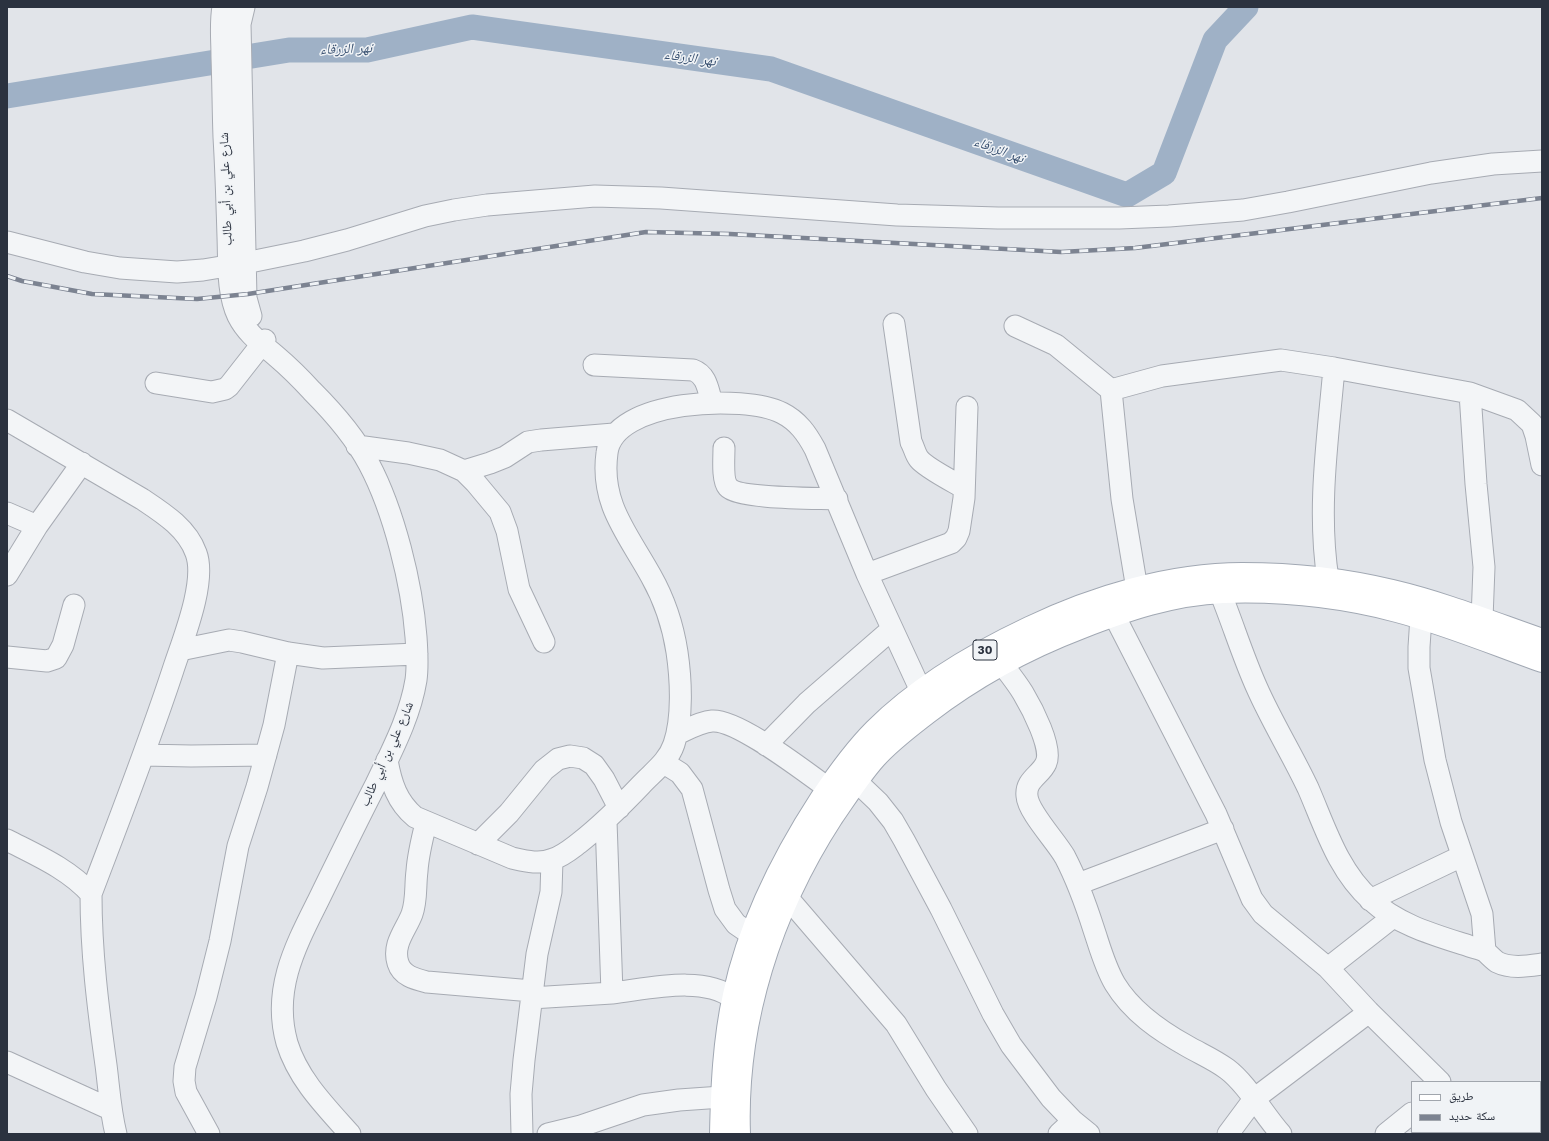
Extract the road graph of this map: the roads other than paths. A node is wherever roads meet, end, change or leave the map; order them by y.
1 (232, 16) edge
2 (1542, 161) edge
3 (7, 242) edge
4 (237, 264) junction
5 (894, 324) dead end
6 (1015, 326) dead end
7 (267, 346) junction
8 (594, 365) dead end
9 (1334, 368) junction
10 (156, 383) dead end
11 (1111, 390) junction
12 (1470, 393) junction
13 (712, 403) junction
14 (967, 408) dead end
15 (7, 420) edge
16 (614, 434) junction
17 (357, 446) junction
18 (724, 448) dead end
19 (82, 463) junction
20 (1542, 465) edge
21 (464, 471) junction
22 (964, 488) junction
23 (837, 499) junction
24 (7, 513) edge
25 (37, 526) junction
26 (867, 574) junction
27 (7, 575) edge
28 (1328, 579) junction
29 (1137, 589) junction
30 (1220, 592) junction
31 (74, 605) dead end
32 (1114, 615) junction
33 (1421, 618) junction
34 (1482, 619) junction
35 (892, 630) junction
36 (1542, 640) edge
37 (544, 642) dead end
38 (180, 650) junction
39 (288, 653) junction
40 (417, 654) junction
41 (7, 657) edge
42 (1542, 661) edge
43 (1002, 664) junction
44 (921, 691) junction
45 (904, 718) junction
46 (677, 734) junction
47 (766, 745) junction
48 (144, 755) junction
49 (266, 755) junction
50 (387, 760) junction
51 (664, 763) junction
52 (856, 781) junction
53 (828, 788) junction
54 (612, 815) junction
55 (426, 822) junction
56 (1223, 829) junction
57 (7, 840) edge
58 (478, 844) junction
59 (1462, 856) junction
60 (552, 860) junction
61 (1078, 884) junction
62 (91, 894) junction
63 (787, 897) junction
64 (1370, 900) junction
65 (1393, 917) junction
66 (752, 935) junction
67 (1485, 951) junction
68 (1542, 964) edge
69 (1328, 968) junction
70 (612, 992) junction
71 (532, 994) junction
72 (733, 998) junction
73 (1369, 1012) junction
74 (7, 1062) edge
75 (1439, 1081) edge
76 (722, 1097) junction
77 (1254, 1100) junction
78 (110, 1109) junction
79 (1411, 1114) edge
80 (1066, 1127) edge
81 (116, 1134) edge
82 (209, 1134) edge
83 (350, 1134) edge
84 (522, 1134) edge
85 (548, 1134) edge
86 (721, 1134) edge
87 (739, 1134) edge
88 (967, 1134) edge
89 (1090, 1134) edge
90 (1228, 1134) edge
91 (1281, 1134) edge
92 (1386, 1134) edge

1 - 4 street, شارع علي بن أبي طالب
2 - 4 street
3 - 4 street
4 - 7 street, شارع علي بن أبي طالب
5 - 22 street
6 - 11 street
7 - 10 street
7 - 17 street, شارع علي بن أبي طالب
8 - 13 street
9 - 11 street
9 - 12 street
9 - 28 street
11 - 29 street
12 - 20 street
12 - 34 street
13 - 16 street
13 - 23 street
14 - 22 street
15 - 19 street
16 - 21 street
16 - 46 street
17 - 21 street
17 - 40 street, شارع علي بن أبي طالب
18 - 23 street
19 - 25 street
19 - 38 street
21 - 37 street
22 - 26 street
23 - 26 street
24 - 25 street
25 - 27 street
26 - 35 street
28 - 29 main road, 30
28 - 34 main road, 30
29 - 44 main road, 30
30 - 32 main road, 30
30 - 33 main road, 30
30 - 64 street
31 - 41 street
32 - 43 main road, 30
32 - 56 street
33 - 42 main road, 30
33 - 59 street
34 - 36 main road, 30
35 - 44 street
35 - 47 street
38 - 39 street
38 - 48 street
39 - 40 street
39 - 49 street
40 - 50 street, شارع علي بن أبي طالب
43 - 45 main road, 30
43 - 61 street
44 - 45 main road, 30
45 - 52 main road, 30
45 - 53 main road, 30
46 - 47 street
46 - 51 street
47 - 53 street
48 - 49 street
48 - 62 street
49 - 82 street
50 - 55 street
50 - 83 street, شارع علي بن أبي طالب
51 - 54 street
51 - 66 street
52 - 63 main road, 30
52 - 80 street
53 - 66 main road, 30
54 - 58 street
54 - 60 street
54 - 70 street
55 - 58 street
55 - 71 street
56 - 61 street
56 - 69 street
57 - 62 street
58 - 60 street
59 - 64 street
59 - 67 street
60 - 71 street
61 - 77 street
62 - 78 street
63 - 87 main road, 30
63 - 88 street
64 - 65 street
65 - 67 street
65 - 69 street
66 - 72 main road, 30
67 - 68 street
69 - 73 street
70 - 71 street
70 - 72 street
71 - 84 street
72 - 76 main road, 30
73 - 75 street
73 - 77 street
74 - 78 street
76 - 85 street
76 - 86 main road, 30
77 - 90 street
77 - 91 street
78 - 81 street
79 - 92 street
80 - 89 street

